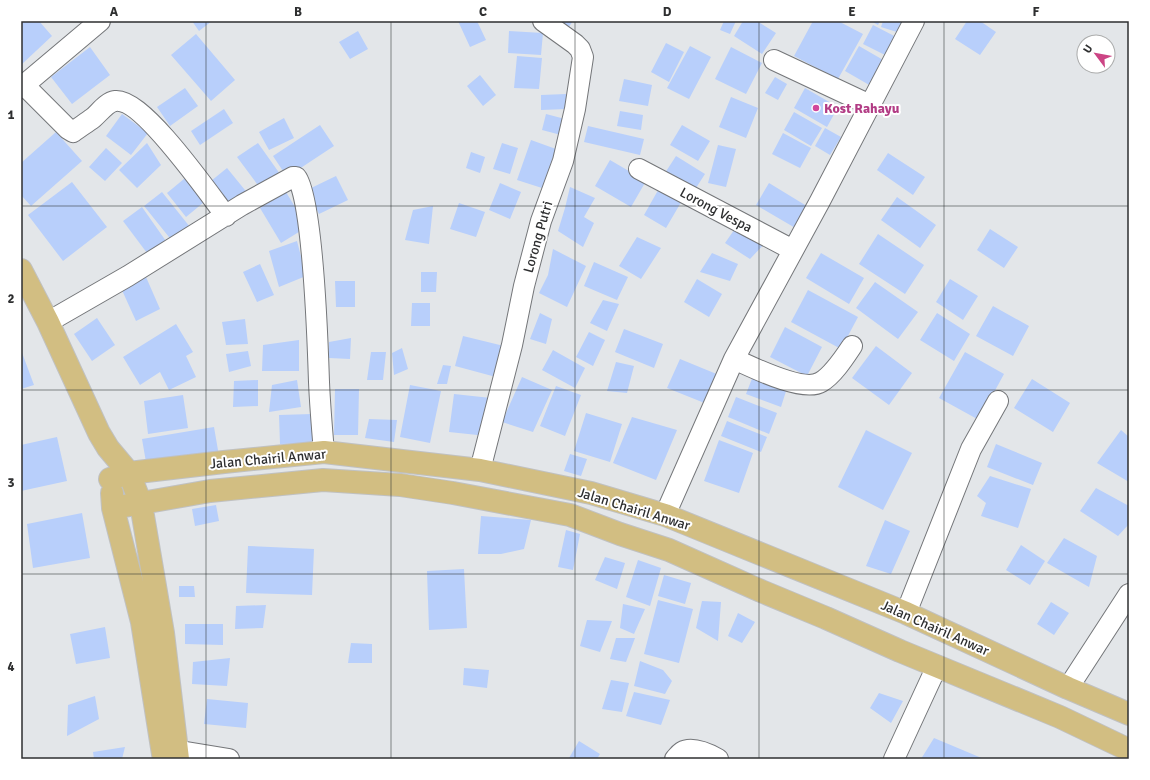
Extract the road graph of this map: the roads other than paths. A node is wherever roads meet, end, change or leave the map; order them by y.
1 (100, 21) edge
2 (543, 21) edge
3 (914, 21) edge
4 (774, 60) dead end
5 (23, 86) edge
6 (870, 105) junction
7 (639, 170) dead end
8 (226, 216) junction
9 (793, 250) junction
10 (24, 282) edge
11 (48, 322) junction
12 (852, 346) dead end
13 (734, 359) junction
14 (998, 401) dead end
15 (324, 452) junction
16 (480, 470) junction
17 (119, 476) junction
18 (141, 504) junction
19 (114, 508) junction
20 (665, 515) junction
21 (1129, 594) edge
22 (906, 613) junction
23 (937, 666) junction
24 (1068, 688) junction
25 (1129, 714) edge
26 (1129, 750) edge
27 (170, 754) edge
28 (228, 759) edge
29 (675, 759) edge
30 (718, 759) edge
31 (894, 759) edge

1 - 5 street
2 - 16 street, Lorong Putri
3 - 6 street
4 - 6 street
5 - 8 street
6 - 9 street
7 - 9 street, Lorong Vespa
8 - 11 street
8 - 15 street
9 - 13 street
10 - 11 main road
11 - 17 main road
12 - 13 street
13 - 20 street
14 - 22 street
15 - 16 main road, Jalan Chairil Anwar
15 - 17 main road, Jalan Chairil Anwar
16 - 20 main road, Jalan Chairil Anwar
17 - 18 main road
17 - 19 main road
18 - 19 main road, Jalan Chairil Anwar
18 - 23 main road, Jalan Chairil Anwar
18 - 27 main road
19 - 27 main road
20 - 22 main road, Jalan Chairil Anwar
21 - 24 street
22 - 24 main road, Jalan Chairil Anwar
23 - 26 main road, Jalan Chairil Anwar
23 - 31 street
24 - 25 main road, Jalan Chairil Anwar
27 - 28 street
29 - 30 street

